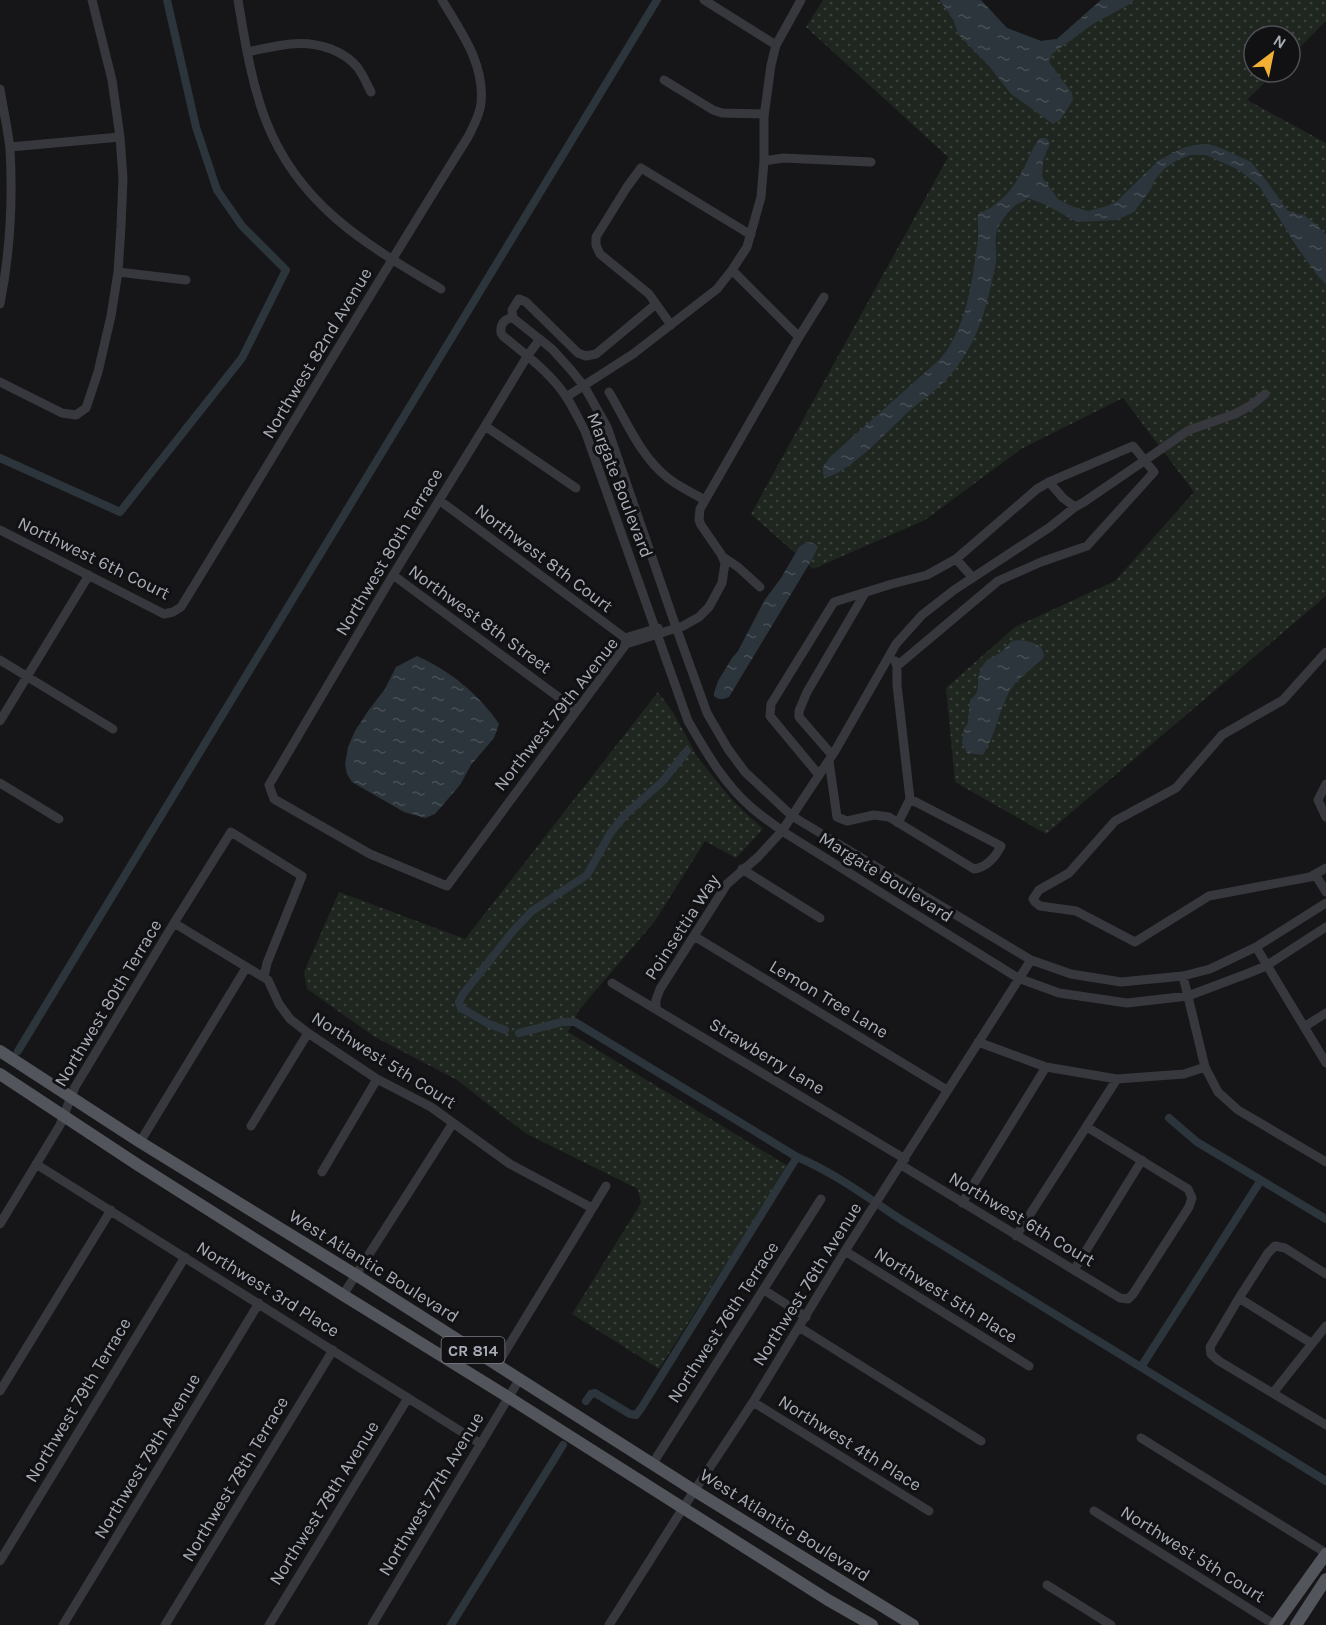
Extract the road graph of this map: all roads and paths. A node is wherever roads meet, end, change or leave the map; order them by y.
1 (92, 0) edge
2 (238, 0) edge
3 (442, 0) edge
4 (704, 0) edge
5 (801, 0) edge
6 (776, 45) junction
7 (247, 52) junction
8 (664, 80) dead end
9 (0, 89) edge
10 (371, 93) dead end
11 (764, 114) junction
12 (120, 137) junction
13 (9, 147) junction
14 (764, 161) junction
15 (871, 162) dead end
16 (751, 235) junction
17 (391, 260) junction
18 (732, 270) junction
19 (118, 272) junction
20 (186, 280) dead end
21 (441, 289) dead end
22 (824, 297) dead end
23 (0, 304) edge
24 (656, 304) junction
25 (513, 318) junction
26 (671, 325) junction
27 (799, 337) junction
28 (540, 339) junction
29 (528, 355) junction
30 (0, 382) edge
31 (584, 386) junction
32 (609, 392) dead end
33 (1265, 394) dead end
34 (566, 397) junction
35 (485, 426) junction
36 (1145, 460) junction
37 (1049, 482) junction
38 (576, 488) dead end
39 (439, 500) junction
40 (705, 500) junction
41 (1075, 507) junction
42 (0, 530) edge
43 (723, 557) junction
44 (956, 559) junction
45 (89, 575) junction
46 (393, 575) junction
47 (973, 578) junction
48 (759, 587) dead end
49 (865, 593) junction
50 (173, 612) joint
51 (676, 627) junction
52 (656, 632) junction
53 (625, 641) junction
54 (1326, 652) edge
55 (891, 653) junction
56 (0, 660) edge
57 (897, 666) junction
58 (27, 676) junction
59 (576, 710) junction
60 (0, 721) edge
61 (113, 729) dead end
62 (830, 758) junction
63 (819, 775) junction
64 (0, 783) edge
65 (1326, 784) edge
66 (910, 799) junction
67 (792, 816) junction
68 (1326, 817) edge
69 (59, 819) dead end
70 (898, 823) junction
71 (782, 831) junction
72 (1326, 868) edge
73 (742, 869) junction
74 (1316, 874) junction
75 (447, 886) joint
76 (1326, 892) edge
77 (1326, 903) edge
78 (820, 918) dead end
79 (174, 923) junction
80 (1326, 927) edge
81 (694, 936) junction
82 (1256, 947) junction
83 (1031, 960) junction
84 (1266, 966) junction
85 (246, 968) junction
86 (1183, 976) junction
87 (264, 977) junction
88 (1018, 978) junction
89 (612, 983) dead end
90 (1188, 996) junction
91 (656, 1009) junction
92 (1326, 1014) edge
93 (1304, 1027) junction
94 (308, 1033) junction
95 (978, 1042) junction
96 (0, 1051) edge
97 (1326, 1063) edge
98 (1046, 1067) junction
99 (1205, 1067) junction
100 (0, 1074) edge
101 (377, 1079) junction
102 (1117, 1079) junction
103 (947, 1090) junction
104 (70, 1097) junction
105 (63, 1116) junction
106 (453, 1123) junction
107 (251, 1126) dead end
108 (1087, 1127) junction
109 (140, 1142) junction
110 (1142, 1160) junction
111 (903, 1162) junction
112 (1326, 1162) edge
113 (36, 1164) junction
114 (322, 1172) dead end
115 (606, 1186) dead end
116 (821, 1199) dead end
117 (962, 1203) junction
118 (592, 1208) junction
119 (111, 1210) junction
120 (0, 1224) edge
121 (1016, 1236) junction
122 (845, 1251) junction
123 (185, 1257) junction
124 (1074, 1270) junction
125 (1326, 1274) edge
126 (356, 1275) junction
127 (764, 1290) junction
128 (343, 1295) junction
129 (1239, 1298) junction
130 (259, 1303) junction
131 (806, 1317) junction
132 (1326, 1326) edge
133 (800, 1328) junction
134 (1311, 1343) junction
135 (333, 1350) junction
136 (497, 1365) junction
137 (1029, 1366) dead end
138 (519, 1380) junction
139 (0, 1391) edge
140 (1273, 1393) junction
141 (508, 1397) junction
142 (408, 1398) junction
143 (753, 1402) junction
144 (1326, 1425) edge
145 (1141, 1438) dead end
146 (981, 1441) dead end
147 (481, 1444) junction
148 (653, 1463) junction
149 (695, 1491) junction
150 (683, 1508) junction
151 (929, 1511) dead end
152 (1094, 1511) dead end
153 (1326, 1553) edge
154 (0, 1561) edge
155 (1326, 1579) edge
156 (1047, 1585) dead end
157 (63, 1625) edge
158 (165, 1625) edge
159 (269, 1625) edge
160 (372, 1625) edge
161 (609, 1625) edge
162 (872, 1625) edge
163 (913, 1625) edge
164 (1111, 1625) edge
165 (1275, 1625) edge
166 (1296, 1625) edge

1 - 12 street
2 - 7 street
3 - 17 street, Northwest 82nd Avenue
4 - 6 street
5 - 6 street
6 - 11 street
7 - 10 street
7 - 17 street
8 - 11 street
9 - 13 street
11 - 14 street
12 - 13 street
12 - 19 street
13 - 23 street
14 - 15 street
14 - 16 street
16 - 18 street
16 - 24 street
17 - 21 street
17 - 50 street, Northwest 82nd Avenue
18 - 26 street
18 - 27 street
19 - 20 street
19 - 30 street
22 - 27 street
24 - 25 street
24 - 26 street
25 - 28 street, Margate Boulevard
25 - 29 street, Margate Boulevard
26 - 31 street
27 - 40 street
28 - 29 street, Northwest 80th Terrace
28 - 31 street, Margate Boulevard
29 - 34 street, Margate Boulevard
29 - 35 street, Northwest 80th Terrace
31 - 34 street
31 - 51 street, Margate Boulevard
32 - 40 street, Margate Boulevard
33 - 36 street, Poinsettia Way
34 - 52 street, Margate Boulevard
35 - 38 street
35 - 39 street, Northwest 80th Terrace
36 - 37 street
36 - 41 street, Poinsettia Way
36 - 57 street
37 - 41 street
37 - 44 street
39 - 46 street, Northwest 80th Terrace
39 - 53 street, Northwest 8th Court
40 - 43 street
41 - 47 street, Poinsettia Way
42 - 45 street, Northwest 6th Court
43 - 48 street
43 - 51 street
44 - 47 street
44 - 49 street
45 - 50 street, Northwest 6th Court
45 - 58 street
46 - 59 street, Northwest 8th Street
46 - 75 street, Northwest 80th Terrace
47 - 55 street, Poinsettia Way
49 - 62 street
49 - 63 street
51 - 52 street, Northwest 79th Avenue
51 - 67 street, Margate Boulevard
52 - 53 street, Northwest 79th Avenue
52 - 71 street, Margate Boulevard
53 - 59 street, Northwest 79th Avenue
54 - 74 street
55 - 57 street
55 - 62 street, Poinsettia Way
56 - 58 street
57 - 66 street
58 - 60 street
58 - 61 street
59 - 75 street, Northwest 79th Avenue
62 - 63 street, Poinsettia Way
62 - 70 street
63 - 67 street, Poinsettia Way
64 - 69 street
65 - 68 street
66 - 70 street
66 - 70 street
67 - 71 street, Poinsettia Way
67 - 83 street, Margate Boulevard
71 - 73 street, Poinsettia Way
71 - 88 street, Margate Boulevard
72 - 74 street
73 - 78 street
73 - 81 street, Poinsettia Way
74 - 76 street
77 - 82 street, Margate Boulevard
79 - 85 street
79 - 87 street, Northwest 80th Terrace
79 - 104 street, Northwest 80th Terrace
80 - 84 street, Margate Boulevard
81 - 91 street, Poinsettia Way
81 - 103 street, Lemon Tree Lane
82 - 84 street
82 - 86 street, Margate Boulevard
83 - 86 street, Margate Boulevard
83 - 88 street, Northwest 76th Avenue
84 - 90 street, Margate Boulevard
84 - 93 street
85 - 87 street
85 - 109 street
86 - 90 street
87 - 94 street, Northwest 5th Court
88 - 90 street, Margate Boulevard
88 - 95 street, Northwest 76th Avenue
89 - 91 street, Strawberry Lane
90 - 99 street
91 - 111 street, Strawberry Lane
92 - 93 street
93 - 97 street
94 - 101 street, Northwest 5th Court
94 - 107 street
95 - 98 street
95 - 103 street, Northwest 76th Avenue
96 - 104 main road, West Atlantic Boulevard / CR 814
98 - 102 street
98 - 117 street
99 - 102 street
99 - 112 street
100 - 105 main road, CR 814
101 - 106 street, Northwest 5th Court
101 - 114 street
102 - 108 street
103 - 111 street, Northwest 76th Avenue
104 - 105 street, Northwest 80th Terrace
104 - 109 main road, West Atlantic Boulevard / CR 814
105 - 113 street, Northwest 80th Terrace
105 - 128 main road, CR 814
106 - 118 street, Northwest 5th Court
106 - 126 street
108 - 110 street
108 - 121 street
109 - 126 main road, West Atlantic Boulevard / CR 814
110 - 124 street
110 - 124 street, Northwest 6th Court
111 - 117 street, Northwest 6th Court
111 - 122 street, Northwest 76th Avenue
113 - 119 street, Northwest 3rd Place
113 - 120 street, Northwest 80th Terrace
115 - 118 street
116 - 127 street, Northwest 76th Terrace
117 - 121 street, Northwest 6th Court
118 - 136 street
119 - 123 street, Northwest 3rd Place
119 - 139 street
121 - 124 street, Northwest 6th Court
122 - 131 street, Northwest 76th Avenue
122 - 137 street, Northwest 5th Place
123 - 130 street, Northwest 3rd Place
123 - 154 street, Northwest 79th Terrace
125 - 129 street
126 - 128 street
126 - 136 main road, West Atlantic Boulevard / CR 814
127 - 131 street
127 - 148 street, Northwest 76th Terrace
128 - 141 main road, CR 814
129 - 134 street
129 - 140 street
130 - 135 street, Northwest 3rd Place
130 - 157 street, Northwest 79th Avenue
131 - 133 street, Northwest 76th Avenue
132 - 134 street
133 - 143 street, Northwest 76th Avenue
133 - 146 street
134 - 140 street
135 - 142 street, Northwest 3rd Place
135 - 158 street, Northwest 78th Terrace
136 - 138 main road, West Atlantic Boulevard / CR 814
138 - 141 street, Northwest 77th Avenue
138 - 148 main road, West Atlantic Boulevard / CR 814
140 - 144 street
141 - 147 street, Northwest 77th Avenue
141 - 150 main road, CR 814
142 - 147 street, Northwest 3rd Place
142 - 159 street, Northwest 78th Avenue
143 - 149 street, Northwest 76th Avenue
143 - 151 street, Northwest 4th Place
145 - 153 street
147 - 160 street, Northwest 77th Avenue
148 - 149 main road, West Atlantic Boulevard / CR 814
149 - 150 street, Northwest 76th Avenue
149 - 163 main road, West Atlantic Boulevard / CR 814
150 - 161 street, Northwest 76th Avenue
150 - 162 main road, CR 814
152 - 165 street, Northwest 5th Court
153 - 165 main road
155 - 166 main road
156 - 164 street

